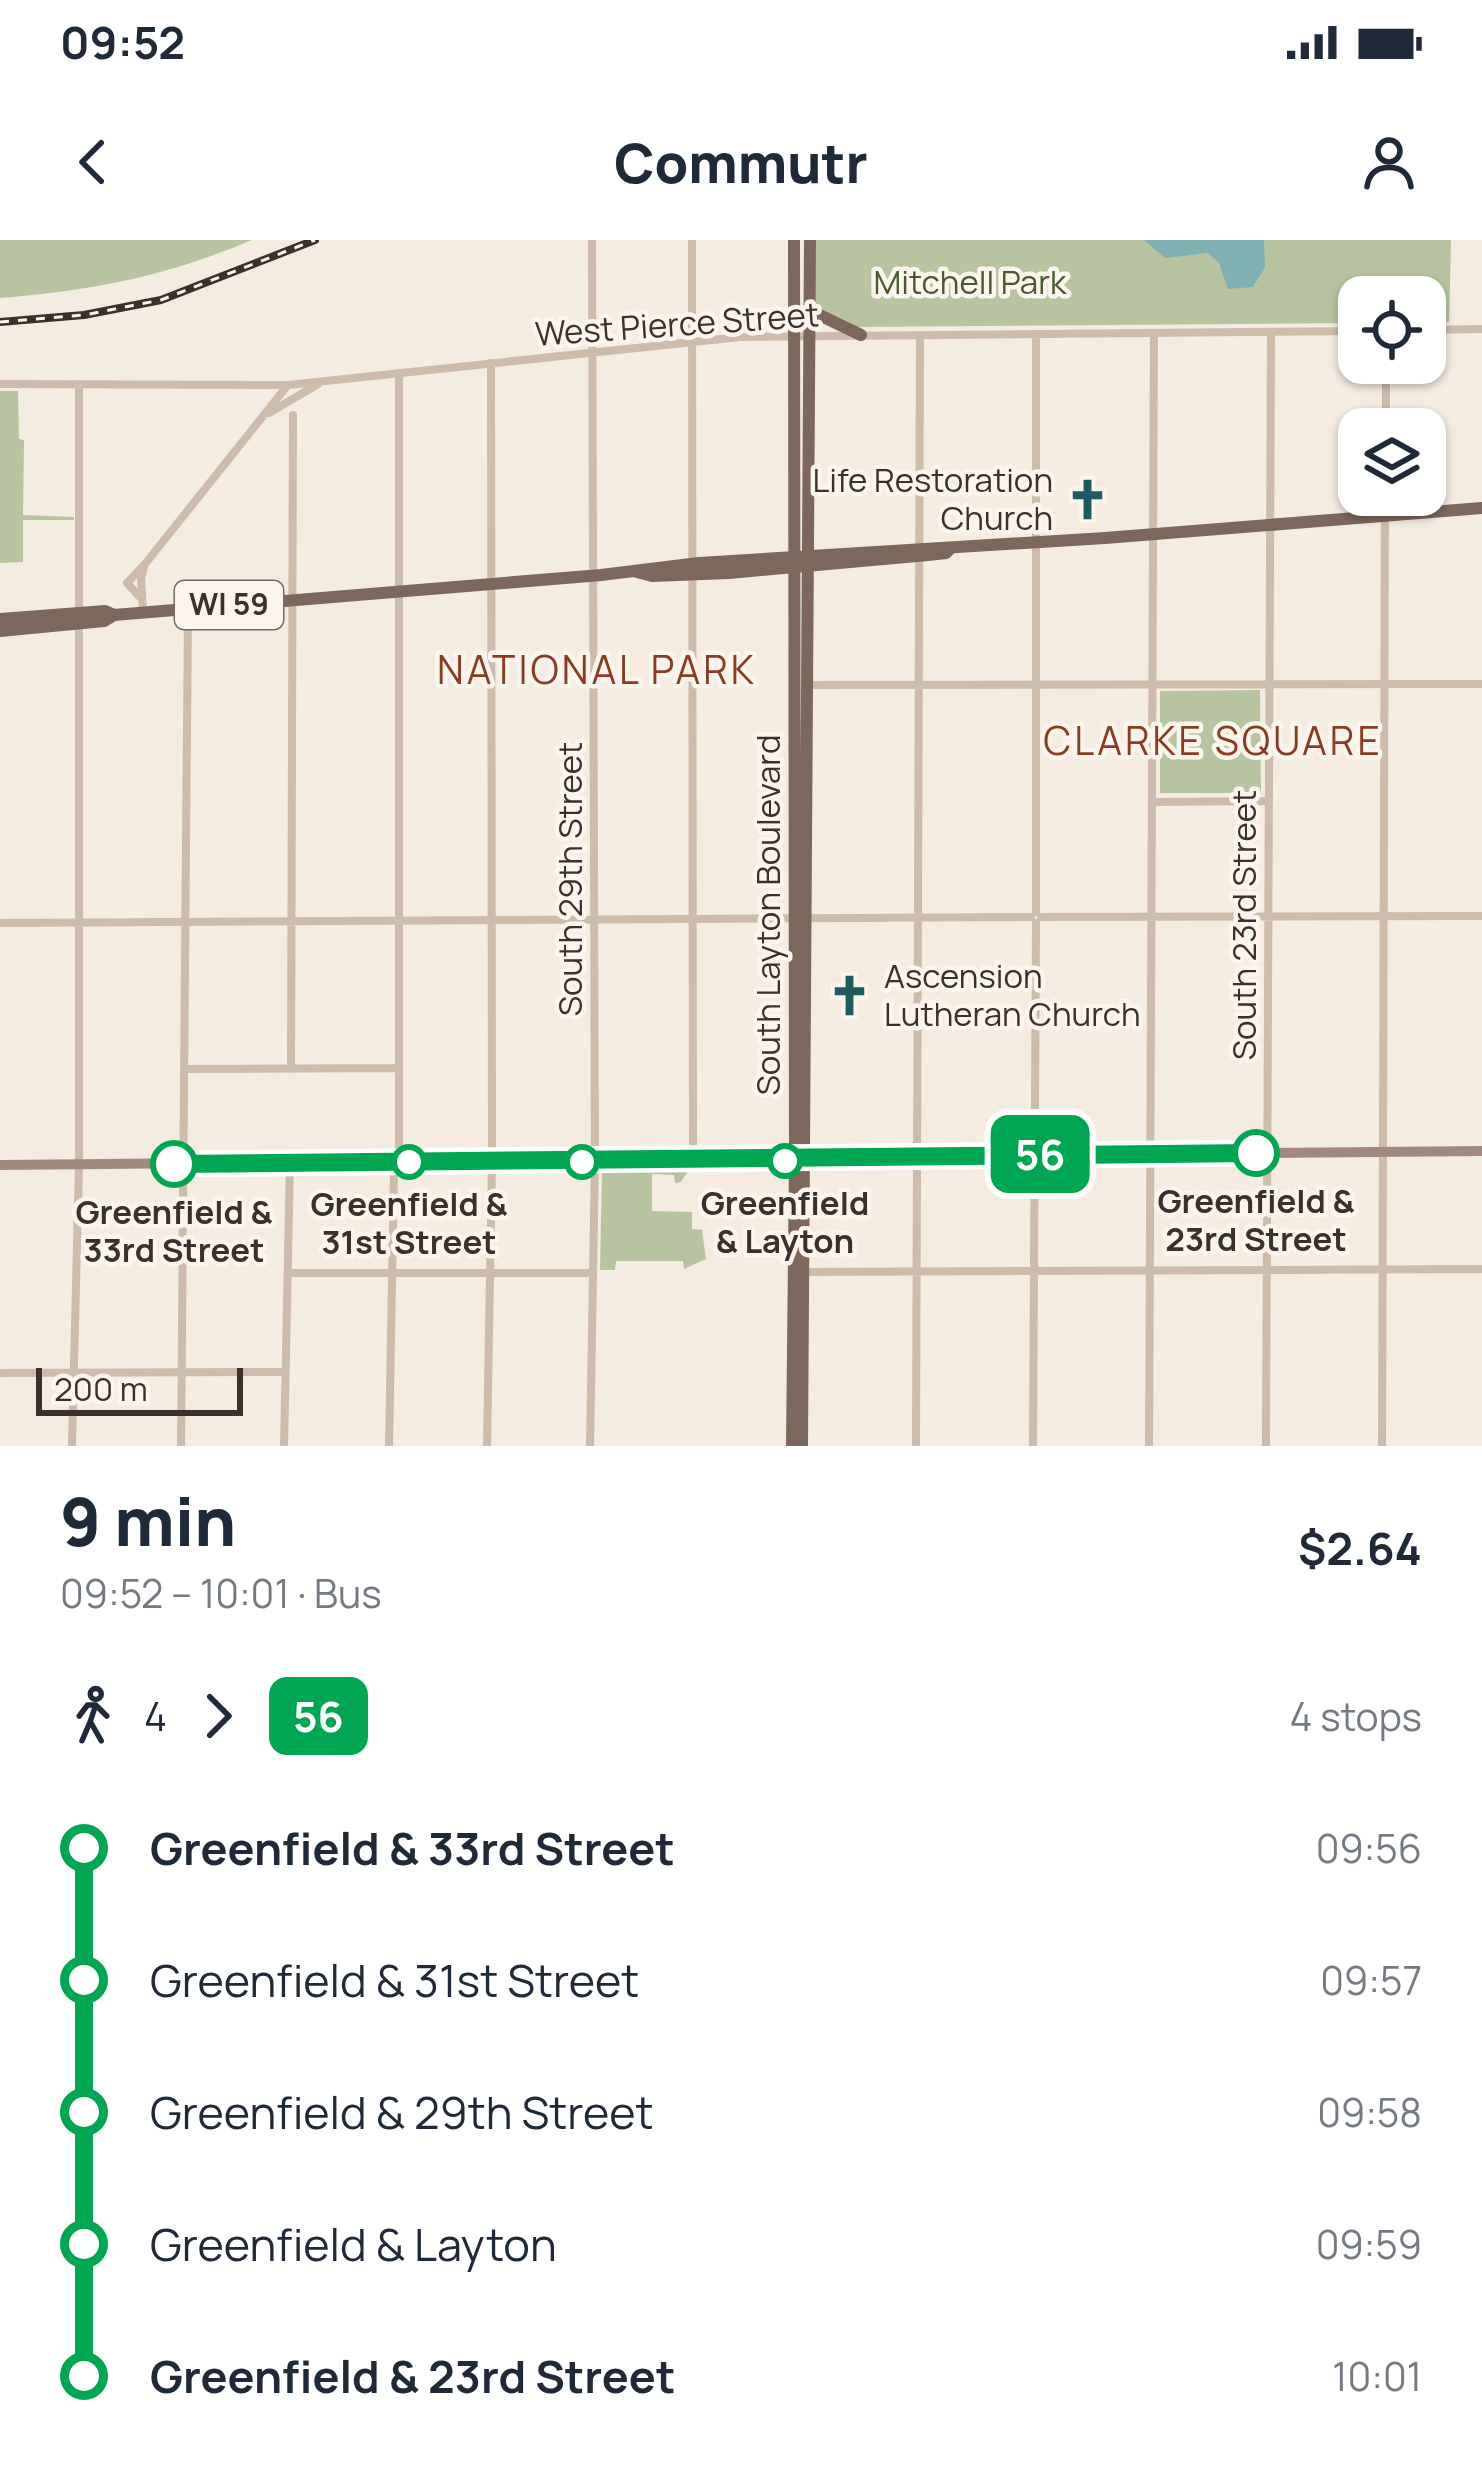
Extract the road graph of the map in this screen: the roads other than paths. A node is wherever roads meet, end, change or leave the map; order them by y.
1 (592, 240) edge
2 (692, 240) edge
3 (794, 240) edge
4 (810, 240) edge
5 (811, 311) junction
6 (1482, 329) edge
7 (1446, 330) edge
8 (1270, 332) junction
9 (1338, 332) edge
10 (1154, 333) junction
11 (1036, 334) junction
12 (794, 335) junction
13 (811, 335) junction
14 (861, 335) junction
15 (920, 335) junction
16 (692, 343) junction
17 (593, 352) junction
18 (491, 363) junction
19 (399, 373) junction
20 (327, 381) junction
21 (79, 384) junction
22 (0, 385) edge
23 (288, 385) junction
24 (292, 415) dead end
25 (259, 421) junction
26 (796, 448) junction
27 (811, 484) junction
28 (1482, 508) edge
29 (1446, 510) edge
30 (1362, 516) edge
31 (1385, 516) edge
32 (1270, 524) junction
33 (1153, 533) junction
34 (1036, 542) junction
35 (920, 551) junction
36 (803, 561) junction
37 (692, 569) junction
38 (594, 576) junction
39 (491, 584) junction
40 (400, 592) junction
41 (292, 601) junction
42 (143, 606) junction
43 (188, 608) junction
44 (0, 619) edge
45 (79, 619) junction
46 (0, 631) edge
47 (1037, 684) junction
48 (1153, 684) junction
49 (1267, 684) junction
50 (1386, 684) junction
51 (1482, 684) edge
52 (920, 685) junction
53 (802, 686) junction
54 (1269, 801) junction
55 (1154, 802) junction
56 (1268, 916) junction
57 (1385, 916) junction
58 (1482, 916) edge
59 (1036, 917) junction
60 (1154, 917) junction
61 (920, 918) junction
62 (692, 919) junction
63 (801, 919) junction
64 (399, 920) junction
65 (492, 920) junction
66 (593, 920) junction
67 (186, 922) junction
68 (290, 922) junction
69 (0, 923) edge
70 (79, 923) junction
71 (399, 1068) junction
72 (291, 1069) junction
73 (186, 1070) junction
74 (1482, 1151) edge
75 (1385, 1152) junction
76 (1269, 1153) junction
77 (1036, 1154) junction
78 (1152, 1154) junction
79 (919, 1155) junction
80 (801, 1159) junction
81 (693, 1161) junction
82 (290, 1162) junction
83 (396, 1162) junction
84 (492, 1162) junction
85 (595, 1162) junction
86 (186, 1164) junction
87 (79, 1165) junction
88 (0, 1166) edge
89 (1384, 1269) junction
90 (1482, 1269) edge
91 (918, 1270) junction
92 (1035, 1270) junction
93 (1268, 1270) junction
94 (1151, 1271) junction
95 (799, 1272) junction
96 (391, 1273) junction
97 (489, 1273) junction
98 (593, 1273) junction
99 (288, 1274) junction
100 (182, 1372) junction
101 (285, 1372) junction
102 (0, 1373) edge
103 (74, 1373) junction
104 (72, 1446) edge
105 (181, 1446) edge
106 (284, 1446) edge
107 (389, 1446) edge
108 (487, 1446) edge
109 (590, 1446) edge
110 (792, 1446) edge
111 (802, 1446) edge
112 (916, 1446) edge
113 (1034, 1446) edge
114 (1149, 1446) edge
115 (1266, 1446) edge
116 (1382, 1446) edge

1 - 17 street, South 29th Street
2 - 16 street
3 - 12 main road, South Layton Boulevard
4 - 5 main road, South Layton Boulevard
5 - 13 main road, South Layton Boulevard
5 - 14 main road
6 - 7 street
8 - 9 street, West Pierce Street
8 - 10 street, West Pierce Street
8 - 32 street, South 23rd Street
10 - 11 street, West Pierce Street
10 - 33 street
11 - 15 street, West Pierce Street
11 - 34 street
12 - 13 street, West Pierce Street
12 - 16 street, West Pierce Street
12 - 26 main road, South Layton Boulevard
13 - 14 street, West Pierce Street
13 - 27 main road, South Layton Boulevard
14 - 15 street, West Pierce Street
15 - 35 street
16 - 17 street, West Pierce Street
16 - 37 street
17 - 18 street, West Pierce Street
17 - 38 street, South 29th Street
18 - 19 street, West Pierce Street
18 - 39 street
19 - 20 street, West Pierce Street
19 - 40 street
20 - 23 street, West Pierce Street
20 - 25 street
21 - 22 street, West Pierce Street
21 - 23 street, West Pierce Street
21 - 45 street
23 - 25 street
24 - 41 street
25 - 42 street
26 - 27 main road
26 - 36 main road, South Layton Boulevard
27 - 36 main road, South Layton Boulevard
28 - 29 main road, WI 59
30 - 32 main road, WI 59
31 - 50 street
32 - 33 main road, WI 59
32 - 49 street, South 23rd Street
33 - 34 main road, WI 59
33 - 48 street
34 - 35 main road, WI 59
34 - 47 street
35 - 36 main road, WI 59
35 - 52 street
36 - 37 main road, WI 59
36 - 53 main road, South Layton Boulevard
37 - 38 main road, WI 59
37 - 62 street
38 - 39 main road, WI 59
38 - 66 street, South 29th Street
39 - 40 main road, WI 59
39 - 65 street
40 - 41 main road, WI 59
40 - 64 street
41 - 43 main road, WI 59
41 - 68 street
42 - 43 main road, WI 59
42 - 45 main road, WI 59
43 - 67 street
44 - 45 main road, WI 59
45 - 46 main road, WI 59
45 - 70 street
47 - 48 street
47 - 52 street
47 - 59 street
48 - 49 street
48 - 55 street
49 - 50 street
49 - 54 street, South 23rd Street
50 - 51 street
50 - 57 street
52 - 53 street
52 - 61 street
53 - 63 main road, South Layton Boulevard
54 - 55 street
54 - 56 street, South 23rd Street
55 - 60 street
56 - 57 street
56 - 60 street
56 - 76 street, South 23rd Street
57 - 58 street
57 - 75 street
59 - 60 street
59 - 61 street
59 - 77 street
60 - 78 street
61 - 63 street
61 - 79 street
62 - 63 street
62 - 66 street
62 - 81 street
63 - 80 main road, South Layton Boulevard
64 - 65 street
64 - 68 street
64 - 71 street
65 - 66 street
65 - 84 street
66 - 85 street, South 29th Street
67 - 68 street
67 - 70 street
67 - 73 street
68 - 72 street
69 - 70 street
70 - 87 street
71 - 72 street
71 - 83 street
72 - 73 street
73 - 86 street
74 - 75 main road
75 - 76 main road
75 - 89 street
76 - 78 main road
76 - 93 street, South 23rd Street
77 - 78 main road
77 - 79 main road
77 - 92 street
78 - 94 street
79 - 80 main road
79 - 91 street
80 - 81 main road
80 - 95 main road, South Layton Boulevard
81 - 85 main road
82 - 83 main road
82 - 86 main road
82 - 99 street
83 - 84 main road
83 - 96 street
84 - 85 main road
84 - 97 street
85 - 98 street, South 29th Street
86 - 87 main road
86 - 100 street
87 - 88 main road
87 - 103 street
89 - 90 street
89 - 93 street
89 - 116 street
91 - 92 street
91 - 95 street
91 - 112 street
92 - 94 street
92 - 113 street
93 - 94 street
93 - 115 street, South 23rd Street
94 - 114 street
95 - 110 main road, South Layton Boulevard
95 - 111 main road, South Layton Boulevard
96 - 97 street
96 - 99 street
96 - 107 street
97 - 98 street
97 - 108 street
98 - 109 street, South 29th Street
99 - 101 street
100 - 101 street
100 - 103 street
100 - 105 street
101 - 106 street
102 - 103 street
103 - 104 street

